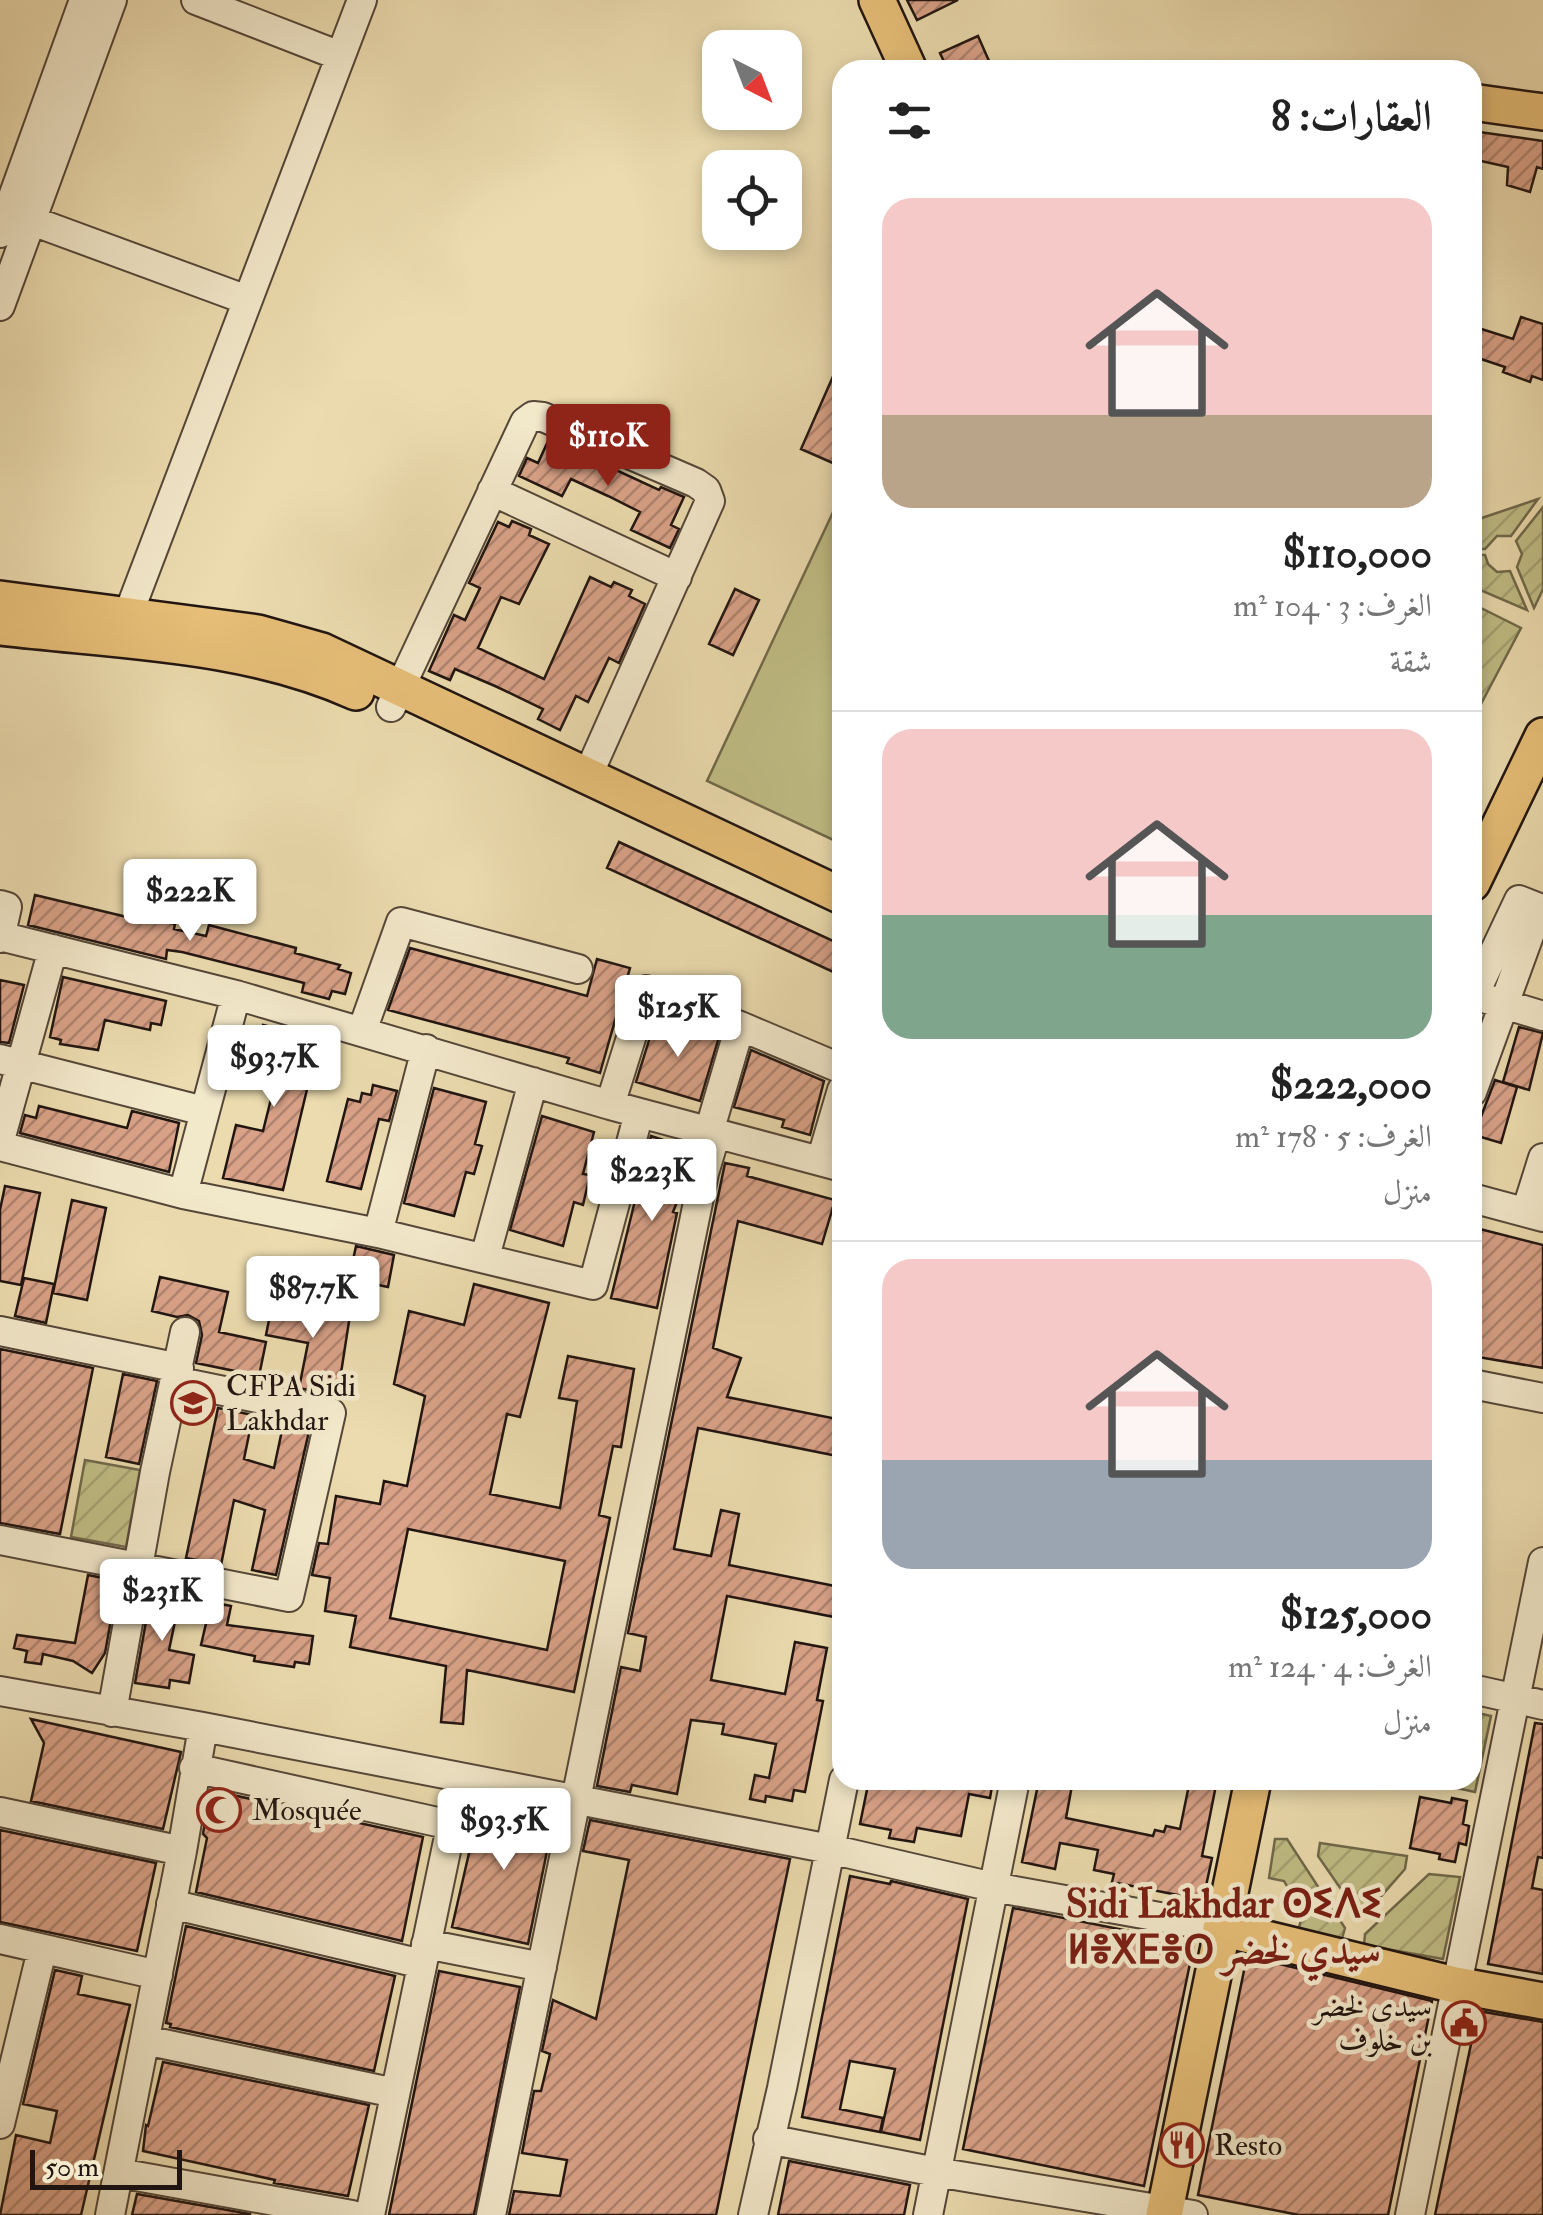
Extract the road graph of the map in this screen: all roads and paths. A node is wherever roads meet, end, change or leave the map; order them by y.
1 (84, 0) edge
2 (112, 0) edge
3 (196, 0) edge
4 (362, 0) edge
5 (877, 0) edge
6 (340, 56) junction
7 (904, 60) edge
8 (1482, 103) edge
9 (1543, 112) edge
10 (12, 222) edge
11 (247, 300) junction
12 (0, 306) edge
13 (492, 492) junction
14 (677, 578) junction
15 (0, 600) edge
16 (128, 615) junction
17 (0, 627) edge
18 (395, 696) junction
19 (1539, 752) edge
20 (588, 774) junction
21 (1482, 863) edge
22 (832, 891) edge
23 (0, 905) edge
24 (832, 917) edge
25 (0, 937) edge
26 (54, 950) junction
27 (578, 969) dead end
28 (1482, 978) edge
29 (236, 995) junction
30 (1482, 999) edge
31 (1504, 1004) junction
32 (1543, 1016) edge
33 (740, 1026) junction
34 (362, 1031) junction
35 (426, 1050) junction
36 (11, 1061) edge
37 (1482, 1064) edge
38 (832, 1065) edge
39 (533, 1082) junction
40 (610, 1105) junction
41 (204, 1110) junction
42 (639, 1113) junction
43 (712, 1133) junction
44 (0, 1143) edge
45 (1543, 1158) edge
46 (832, 1164) edge
47 (183, 1194) junction
48 (1482, 1201) edge
49 (1535, 1214) edge
50 (378, 1233) junction
51 (486, 1258) junction
52 (0, 1331) edge
53 (184, 1332) dead end
54 (177, 1375) junction
55 (1482, 1386) edge
56 (1543, 1398) edge
57 (0, 1540) edge
58 (1543, 1562) edge
59 (138, 1568) junction
60 (1482, 1691) edge
61 (0, 1692) edge
62 (1514, 1699) junction
63 (1543, 1705) edge
64 (112, 1712) junction
65 (203, 1727) junction
66 (194, 1768) junction
67 (461, 1779) junction
68 (842, 1790) edge
69 (1013, 1790) edge
70 (1251, 1790) edge
71 (576, 1801) junction
72 (0, 1812) edge
73 (451, 1824) junction
74 (830, 1849) junction
75 (182, 1852) junction
76 (994, 1887) junction
77 (171, 1904) junction
78 (1221, 1928) junction
79 (0, 1939) edge
80 (42, 1950) junction
81 (424, 1954) junction
82 (542, 1967) junction
83 (158, 1975) junction
84 (1455, 1985) junction
85 (1543, 2001) edge
86 (145, 2040) junction
87 (7, 2065) edge
88 (395, 2093) junction
89 (0, 2124) edge
90 (768, 2139) junction
91 (936, 2172) junction
92 (119, 2174) junction
93 (1174, 2213) edge
94 (110, 2215) edge
95 (352, 2215) edge
96 (370, 2215) edge
97 (492, 2215) edge
98 (753, 2215) edge
99 (928, 2215) edge
100 (1410, 2215) edge

1 - 10 street
2 - 10 street
3 - 6 street
4 - 6 street
5 - 7 main road
6 - 11 street
8 - 9 main road
10 - 11 street
10 - 12 street
11 - 16 street
13 - 14 street
13 - 14 street
13 - 18 street
14 - 20 street
15 - 16 main road
16 - 18 main road
17 - 18 main road
18 - 20 main road
18 - 24 main road
19 - 21 main road
20 - 22 main road
23 - 25 street
25 - 26 street
26 - 29 street
26 - 36 street
27 - 34 street
28 - 31 street
29 - 34 street
29 - 41 street
30 - 31 street
31 - 32 street
31 - 37 street
33 - 38 street
33 - 40 street
33 - 43 street
34 - 35 street
35 - 39 street
35 - 50 street
36 - 41 street
36 - 44 street
39 - 40 street
39 - 51 street
40 - 42 street
41 - 47 street
42 - 43 street
42 - 51 street
43 - 46 street
43 - 71 street
44 - 47 street
45 - 49 street
47 - 50 street
48 - 49 street
50 - 51 street
52 - 54 street
53 - 54 street
54 - 59 street
54 - 59 street
55 - 56 street
57 - 59 street
58 - 62 street
59 - 64 street
60 - 62 street
61 - 64 street
62 - 63 street
62 - 84 street
64 - 65 street
65 - 66 street
65 - 67 street
66 - 73 street
66 - 75 street
67 - 71 street
67 - 73 street
68 - 74 street
69 - 76 street
70 - 78 main road
71 - 74 street
71 - 82 street
72 - 75 street
73 - 81 street
74 - 76 street
74 - 90 street
75 - 77 street
76 - 78 street
76 - 91 street
77 - 81 street
77 - 83 street
78 - 84 main road
78 - 93 main road
79 - 80 street
80 - 83 street
80 - 87 street
81 - 82 street
81 - 88 street
82 - 97 street
83 - 86 street
84 - 85 main road
84 - 100 street
86 - 88 street
86 - 92 street
87 - 89 street
88 - 96 street
90 - 91 street
90 - 98 street
91 - 93 street
91 - 99 street
92 - 94 street
92 - 95 street

